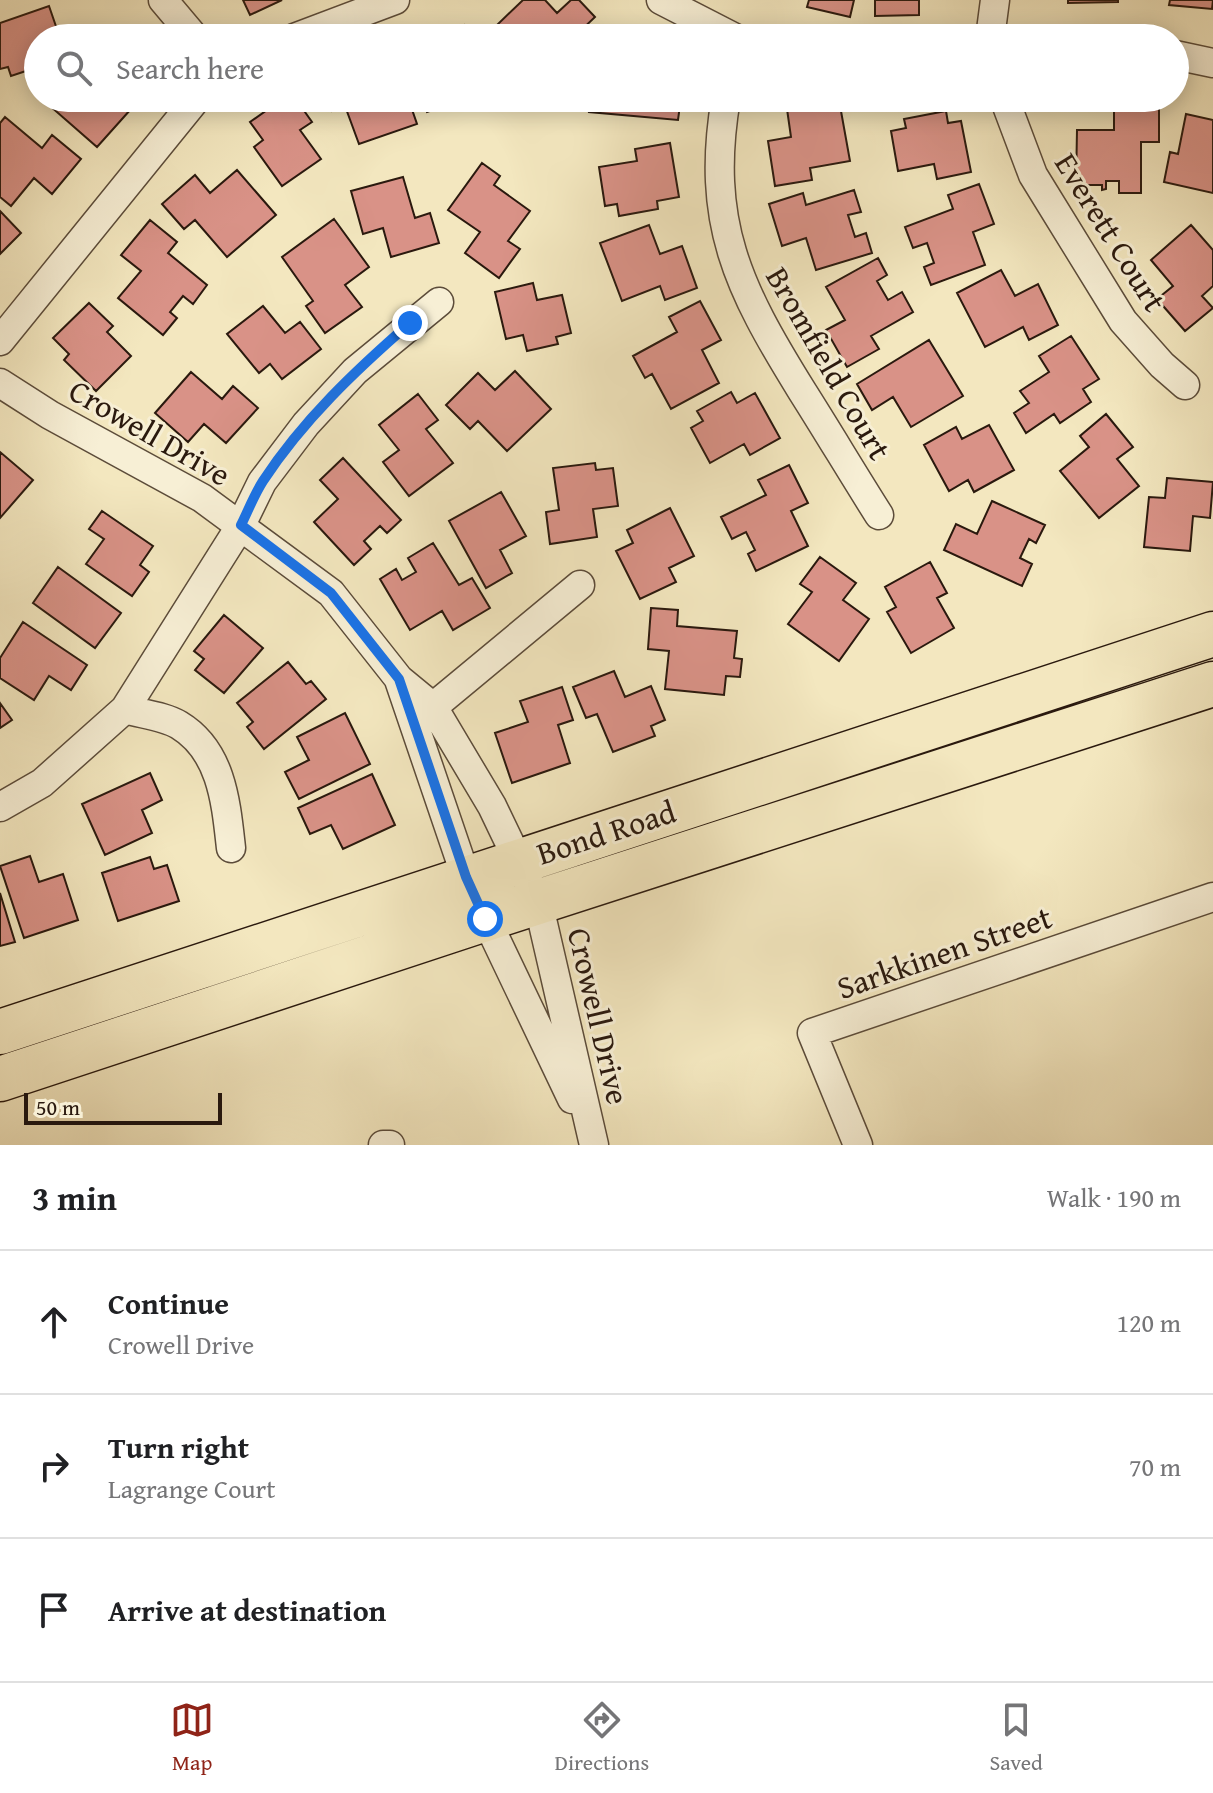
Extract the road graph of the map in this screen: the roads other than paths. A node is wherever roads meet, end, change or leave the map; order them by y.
1 (163, 0) edge
2 (395, 0) edge
3 (661, 0) edge
4 (995, 0) edge
5 (183, 24) edge
6 (331, 24) edge
7 (708, 24) edge
8 (992, 24) edge
9 (1189, 58) edge
10 (1213, 63) edge
11 (186, 112) edge
12 (724, 112) edge
13 (1009, 112) edge
14 (439, 302) dead end
15 (0, 341) edge
16 (0, 383) edge
17 (1185, 385) dead end
18 (879, 515) dead end
19 (241, 525) junction
20 (580, 585) dead end
21 (1213, 634) edge
22 (399, 679) junction
23 (1213, 684) edge
24 (433, 707) junction
25 (125, 709) junction
26 (0, 807) edge
27 (231, 848) dead end
28 (518, 861) junction
29 (466, 877) junction
30 (1213, 897) edge
31 (538, 902) junction
32 (485, 919) junction
33 (0, 1032) edge
34 (0, 1079) edge
35 (383, 1145) edge
36 (390, 1145) edge
37 (594, 1145) edge
38 (858, 1145) edge

1 - 5 street
2 - 6 street
3 - 7 street
4 - 8 street
9 - 10 street
11 - 15 street
12 - 18 street, Bromfield Court
13 - 17 street, Everett Court
14 - 19 street
16 - 19 street, Crowell Drive
19 - 22 street, Crowell Drive
19 - 25 street
20 - 24 street
21 - 28 main road, Bond Road
22 - 24 street, Crowell Drive
22 - 29 street, Crowell Drive
23 - 31 main road, Bond Road
24 - 28 street, Crowell Drive
25 - 26 street
25 - 27 street
28 - 29 main road, Bond Road
28 - 31 street, Crowell Drive
29 - 32 street, Crowell Drive
29 - 33 main road, Bond Road
30 - 38 street, Sarkkinen Street
31 - 32 main road, Bond Road
31 - 37 street, Crowell Drive
32 - 34 main road, Bond Road
32 - 37 street, Crowell Drive
35 - 36 street

